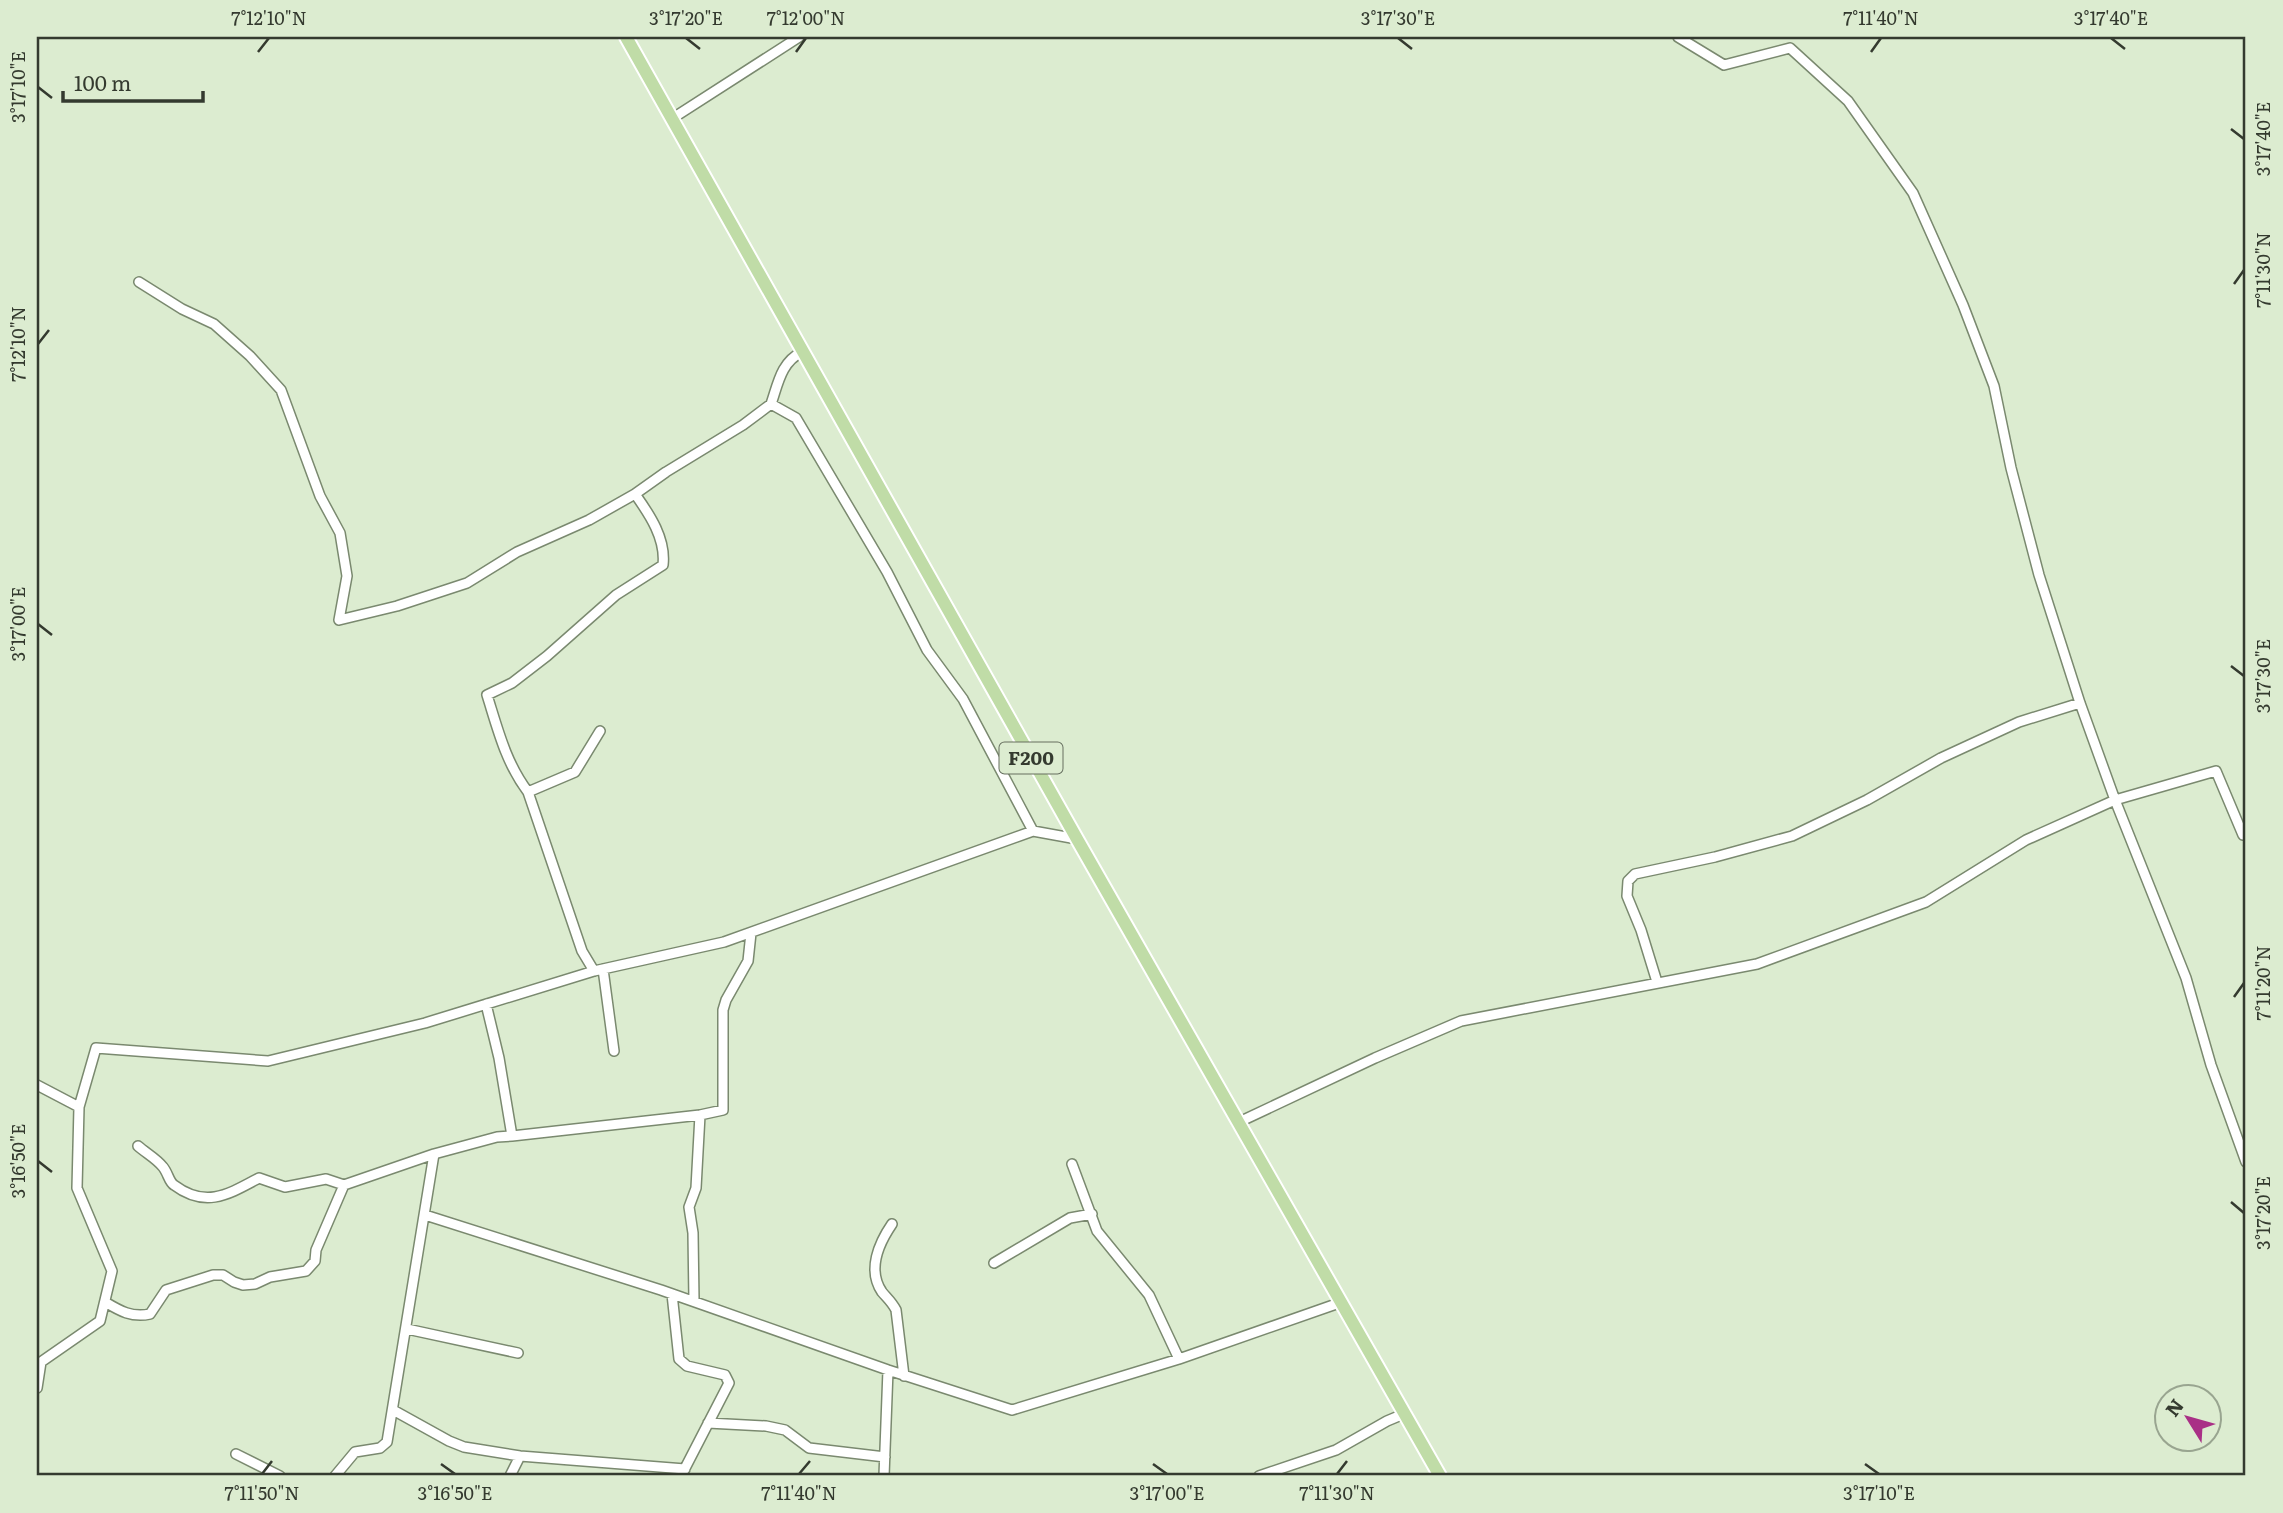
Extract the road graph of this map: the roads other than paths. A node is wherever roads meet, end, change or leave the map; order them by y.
1 (626, 37) edge
2 (799, 37) edge
3 (1678, 37) edge
4 (673, 118) junction
5 (139, 282) dead end
6 (802, 352) junction
7 (771, 404) junction
8 (635, 494) junction
9 (2080, 703) junction
10 (600, 731) dead end
11 (528, 792) junction
12 (2115, 800) junction
13 (1033, 831) junction
14 (2246, 835) edge
15 (1077, 839) junction
16 (751, 933) junction
17 (599, 970) junction
18 (1657, 982) junction
19 (486, 1004) junction
20 (614, 1051) dead end
21 (37, 1085) edge
22 (79, 1107) junction
23 (700, 1115) junction
24 (1237, 1123) junction
25 (512, 1136) junction
26 (138, 1146) dead end
27 (434, 1154) junction
28 (2246, 1162) edge
29 (1072, 1164) dead end
30 (344, 1185) junction
31 (1092, 1214) junction
32 (425, 1215) junction
33 (892, 1224) dead end
34 (994, 1263) dead end
35 (671, 1294) junction
36 (694, 1301) junction
37 (1342, 1302) junction
38 (105, 1303) junction
39 (407, 1329) junction
40 (518, 1353) dead end
41 (1179, 1359) junction
42 (888, 1370) junction
43 (904, 1376) junction
44 (37, 1388) edge
45 (393, 1410) junction
46 (1406, 1413) junction
47 (708, 1423) junction
48 (236, 1454) dead end
49 (520, 1456) junction
50 (885, 1457) junction
51 (683, 1473) edge
52 (280, 1476) edge
53 (335, 1476) edge
54 (510, 1476) edge
55 (884, 1476) edge
56 (1259, 1476) edge
57 (1440, 1476) edge

1 - 4 main road, F200
2 - 4 street
3 - 9 street
4 - 6 main road, F200
5 - 8 street
6 - 7 street
6 - 15 main road, F200
7 - 8 street
7 - 13 street
8 - 11 street
9 - 12 street
9 - 18 street
10 - 11 street
11 - 17 street
12 - 14 street
12 - 18 street
12 - 28 street
13 - 15 street
13 - 16 street
15 - 24 main road, F200
16 - 17 street
16 - 23 street
17 - 19 street
17 - 20 street
18 - 24 street
19 - 22 street
19 - 25 street
21 - 22 street
22 - 38 street
23 - 25 street
23 - 36 street
24 - 37 main road, F200
25 - 27 street
26 - 30 street
27 - 30 street
27 - 32 street
29 - 31 street
30 - 38 street
31 - 34 street
31 - 41 street
32 - 35 street
32 - 39 street
33 - 43 street
35 - 36 street
35 - 47 street
36 - 42 street
37 - 41 street
37 - 46 main road, F200
38 - 44 street
39 - 40 street
39 - 45 street
41 - 43 street
42 - 43 street
42 - 50 street
45 - 49 street
45 - 53 street
46 - 56 street
46 - 57 main road, F200
47 - 50 street
47 - 51 street
48 - 52 street
49 - 51 street
49 - 54 street
50 - 55 street

